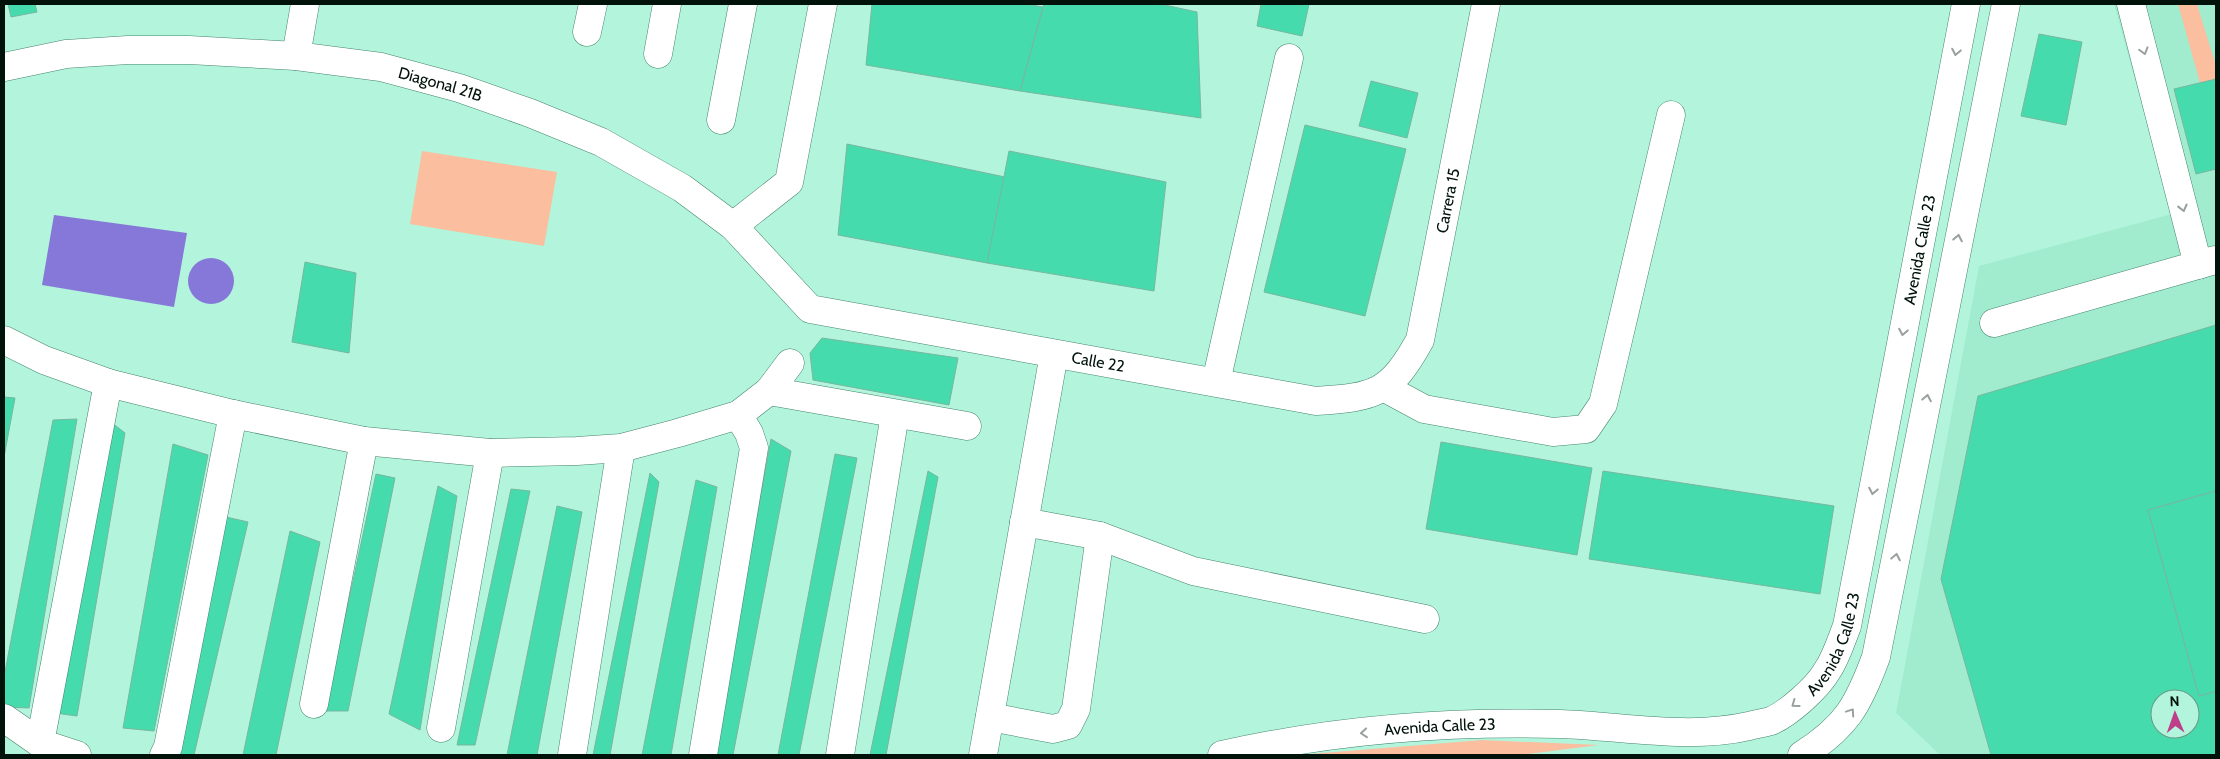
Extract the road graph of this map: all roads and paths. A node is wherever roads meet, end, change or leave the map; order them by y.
1 (305, 4) edge
2 (593, 4) edge
3 (667, 4) edge
4 (743, 4) edge
5 (823, 4) edge
6 (1486, 4) edge
7 (1966, 4) edge
8 (2006, 4) edge
9 (2131, 4) edge
10 (587, 32) dead end
11 (658, 54) dead end
12 (296, 56) junction
13 (1289, 58) dead end
14 (4, 66) edge
15 (1671, 115) dead end
16 (721, 120) dead end
17 (733, 226) junction
18 (2207, 263) edge
19 (810, 309) joint
20 (1994, 323) dead end
21 (4, 340) edge
22 (1054, 354) junction
23 (790, 363) dead end
24 (1216, 382) junction
25 (108, 384) junction
26 (1385, 388) junction
27 (769, 391) junction
28 (233, 414) junction
29 (895, 414) junction
30 (738, 415) junction
31 (967, 426) dead end
32 (364, 441) junction
33 (621, 448) junction
34 (490, 454) junction
35 (1024, 522) junction
36 (1100, 536) junction
37 (1425, 619) dead end
38 (314, 704) dead end
39 (990, 717) junction
40 (4, 718) edge
41 (441, 728) dead end
42 (40, 743) junction
43 (1254, 751) edge
44 (77, 755) edge
45 (164, 755) edge
46 (572, 755) edge
47 (703, 755) edge
48 (840, 755) edge
49 (982, 755) edge
50 (1222, 755) edge
51 (1802, 755) edge

1 - 12 street
2 - 10 street
3 - 11 street
4 - 16 street
5 - 17 street
6 - 26 street, Carrera 15
7 -> 43 street, Avenida Calle 23
51 -> 8 street
9 -> 18 street
12 - 14 street, Diagonal 21B
12 - 17 street, Diagonal 21B
13 - 24 street
15 - 26 street
17 - 19 street, Diagonal 21B
18 - 20 street
19 - 22 street, Calle 22
21 - 25 street
22 - 24 street, Calle 22
22 - 35 street
23 - 27 street
24 - 26 street, Calle 22
25 - 28 street
25 - 42 street
27 - 29 street
27 - 30 street
28 - 32 street
28 - 45 street
29 - 31 street
29 - 48 street
30 - 33 street
30 - 47 street
32 - 34 street
32 - 38 street
33 - 34 street
33 - 46 street
34 - 41 street
35 - 36 street
35 - 39 street
36 - 37 street
36 - 39 street
39 - 49 street
40 - 42 street
42 - 44 street
43 - 50 street, Avenida Calle 23

